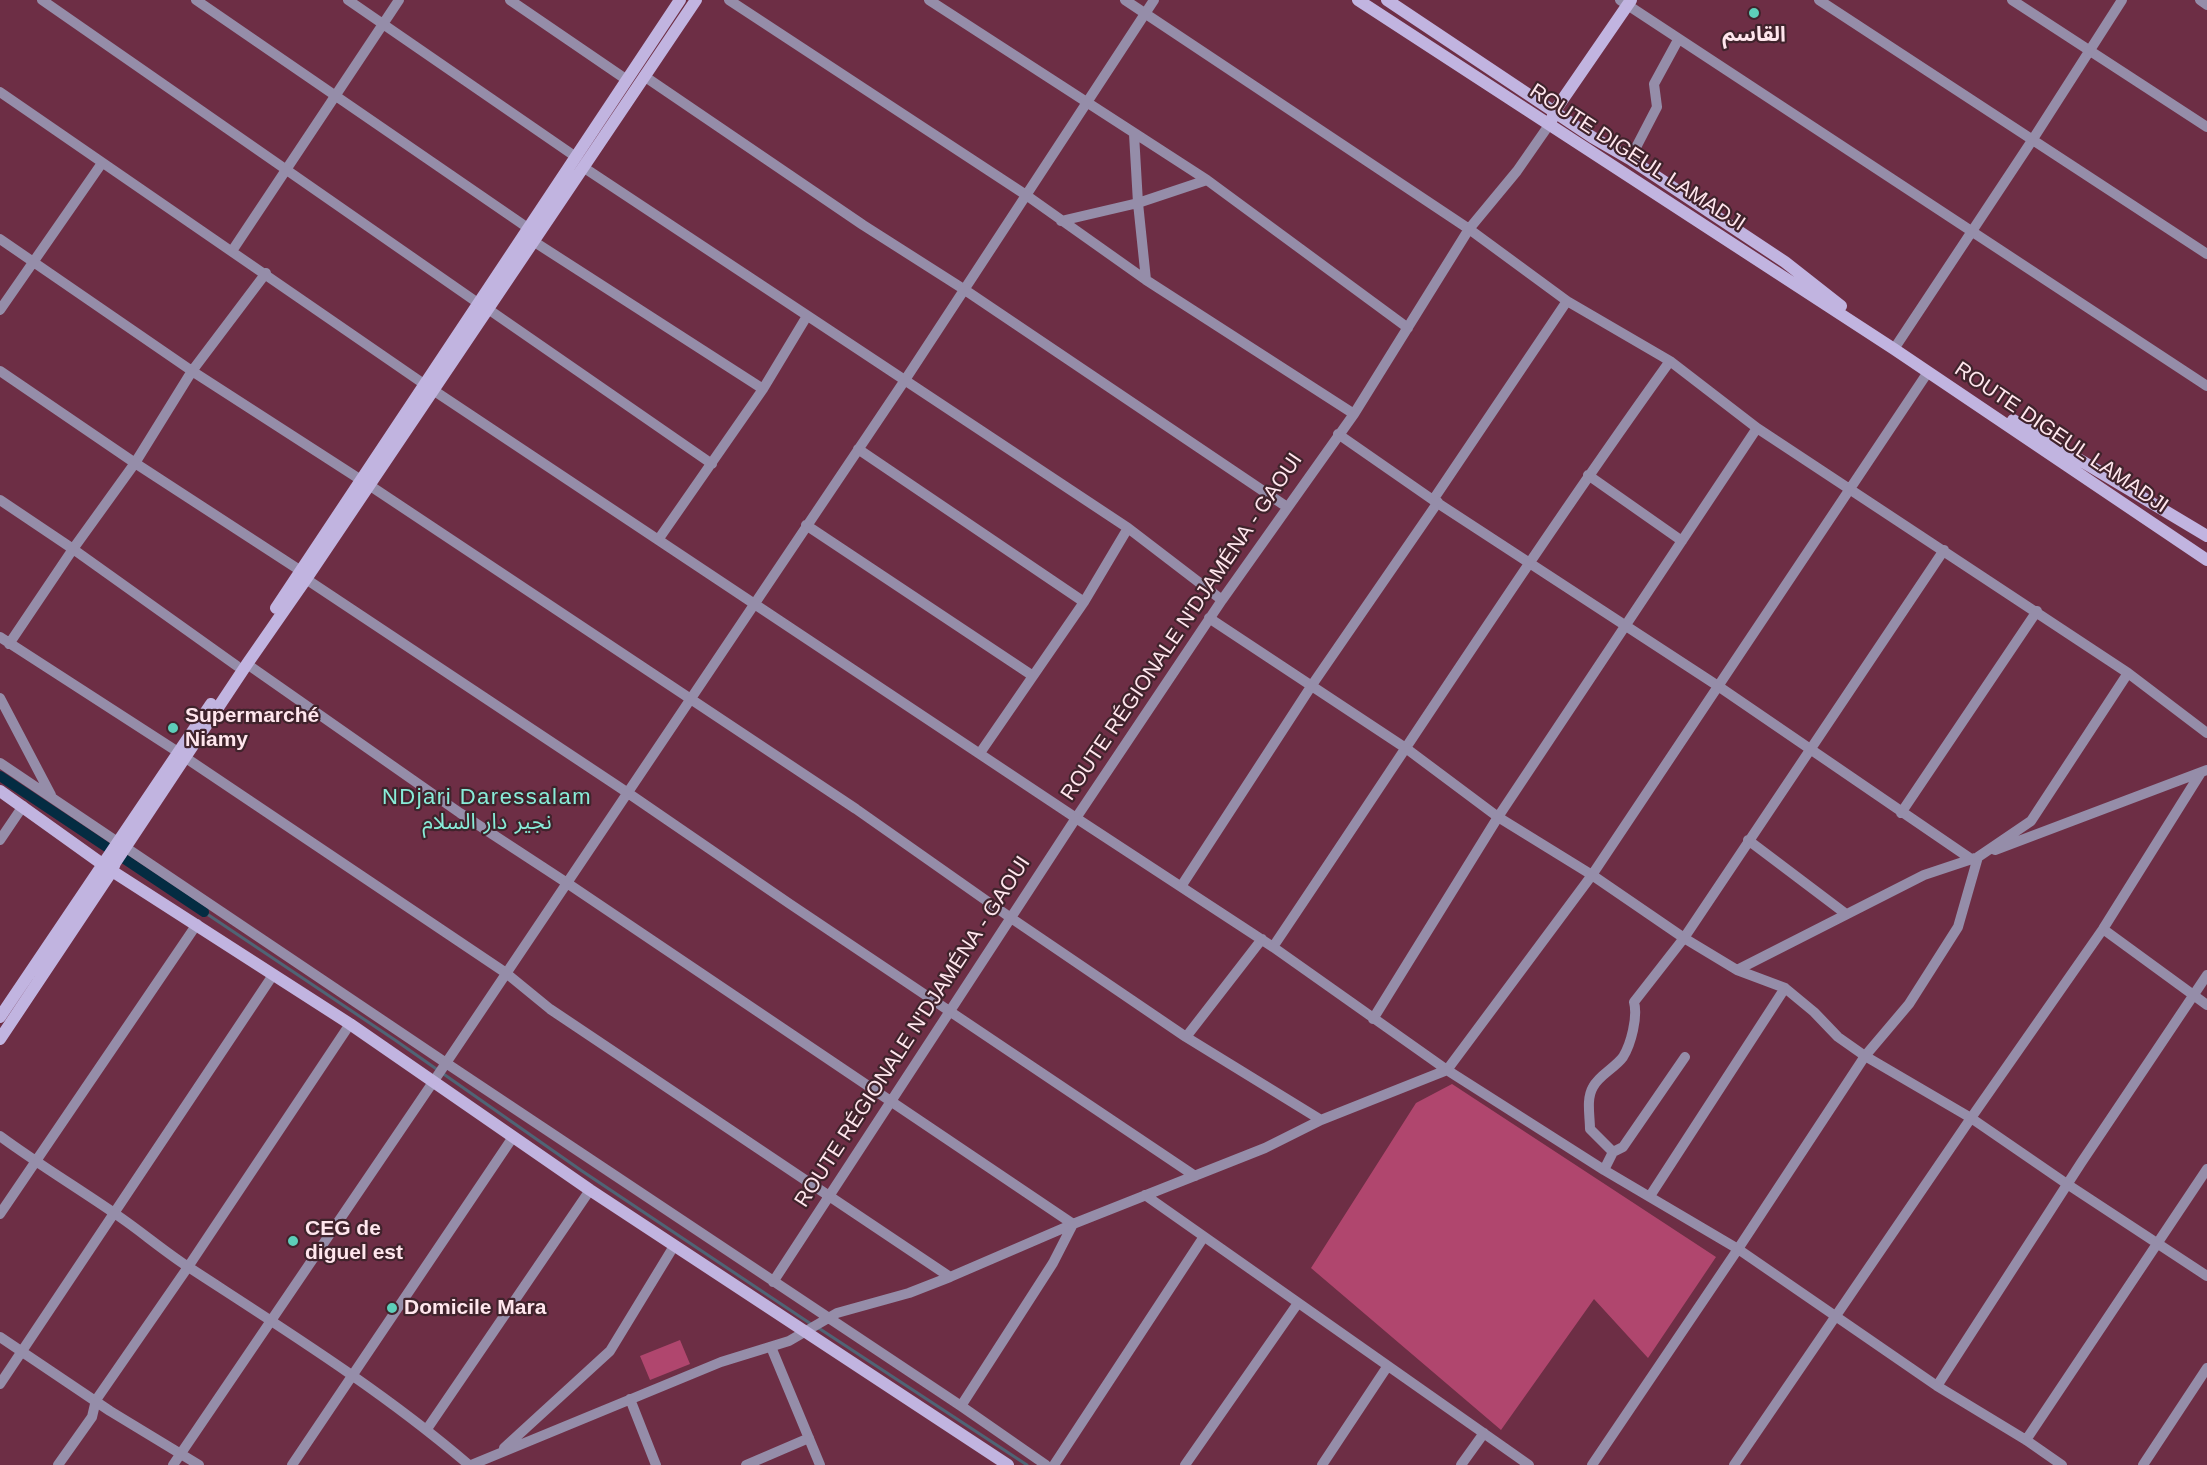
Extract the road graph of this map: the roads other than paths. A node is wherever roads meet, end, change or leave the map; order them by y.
1 (42, 0) edge
2 (196, 0) edge
3 (348, 0) edge
4 (399, 0) edge
5 (510, 0) edge
6 (681, 0) edge
7 (696, 0) edge
8 (729, 0) edge
9 (929, 0) edge
10 (1125, 0) edge
11 (1154, 0) edge
12 (1358, 0) edge
13 (1387, 0) edge
14 (1819, 0) edge
15 (2012, 0) edge
16 (2122, 0) edge
17 (2200, 0) edge
18 (1626, 2) edge
19 (2207, 5) edge
20 (1145, 13) junction
21 (383, 24) junction
22 (1678, 39) junction
23 (2089, 50) junction
24 (644, 76) junction
25 (627, 80) junction
26 (0, 92) edge
27 (334, 96) junction
28 (1087, 102) junction
29 (1554, 112) junction
30 (1550, 125) junction
31 (2207, 127) edge
32 (1134, 134) junction
33 (2033, 139) junction
34 (1630, 159) junction
35 (579, 162) junction
36 (102, 163) junction
37 (287, 169) junction
38 (1207, 180) junction
39 (1026, 195) junction
40 (1138, 203) junction
41 (1061, 222) junction
42 (528, 228) junction
43 (1469, 229) junction
44 (1972, 231) junction
45 (0, 239) edge
46 (533, 241) junction
47 (232, 250) junction
48 (2207, 254) edge
49 (33, 262) junction
50 (266, 273) junction
51 (1146, 280) junction
52 (965, 290) junction
53 (1567, 301) junction
54 (483, 306) junction
55 (0, 310) edge
56 (807, 316) junction
57 (1408, 328) junction
58 (1894, 349) junction
59 (1670, 361) junction
60 (0, 371) edge
61 (192, 371) junction
62 (1929, 372) junction
63 (905, 380) junction
64 (2207, 386) edge
65 (429, 387) junction
66 (763, 389) junction
67 (1353, 414) junction
68 (1757, 428) junction
69 (1338, 434) junction
70 (858, 449) junction
71 (135, 463) junction
72 (712, 464) junction
73 (1588, 475) junction
74 (365, 483) junction
75 (1851, 490) junction
76 (0, 500) edge
77 (1436, 501) junction
78 (1287, 507) junction
79 (806, 525) junction
80 (1128, 528) junction
81 (2205, 531) edge
82 (658, 540) junction
83 (1682, 541) junction
84 (73, 549) junction
85 (1944, 550) junction
86 (2207, 560) edge
87 (1530, 561) junction
88 (303, 575) junction
89 (1222, 600) junction
90 (1084, 602) junction
91 (754, 604) junction
92 (2037, 611) junction
93 (1209, 618) junction
94 (1626, 626) junction
95 (5, 641) edge
96 (242, 665) junction
97 (2128, 673) junction
98 (1033, 676) junction
99 (1312, 685) junction
100 (1719, 686) junction
101 (0, 698) edge
102 (690, 698) junction
103 (2207, 733) edge
104 (1810, 748) junction
105 (1407, 749) junction
106 (980, 753) junction
107 (182, 755) junction
108 (0, 763) edge
109 (2204, 772) edge
110 (0, 791) edge
111 (628, 793) junction
112 (52, 797) junction
113 (22, 806) junction
114 (1901, 813) junction
115 (1498, 817) junction
116 (1076, 818) junction
117 (0, 840) edge
118 (1748, 840) junction
119 (120, 848) junction
120 (1975, 858) junction
121 (109, 864) junction
122 (1593, 875) junction
123 (567, 883) junction
124 (1182, 885) junction
125 (1846, 914) junction
126 (1011, 918) junction
127 (197, 924) junction
128 (2103, 929) junction
129 (1684, 938) junction
130 (1262, 939) junction
131 (1273, 947) junction
132 (1737, 970) junction
133 (506, 973) junction
134 (273, 975) junction
135 (2207, 975) edge
136 (1785, 988) junction
137 (2193, 996) junction
138 (2207, 1005) edge
139 (950, 1012) junction
140 (0, 1017) edge
141 (1373, 1019) junction
142 (350, 1024) junction
143 (1186, 1037) junction
144 (0, 1039) edge
145 (1864, 1056) junction
146 (1685, 1057) dead end
147 (446, 1063) junction
148 (1447, 1070) junction
149 (434, 1080) junction
150 (892, 1102) junction
151 (1971, 1118) junction
152 (1321, 1120) junction
153 (0, 1136) edge
154 (513, 1137) junction
155 (1613, 1152) junction
156 (35, 1162) junction
157 (2207, 1169) edge
158 (1604, 1170) junction
159 (1195, 1176) junction
160 (2067, 1184) junction
161 (590, 1190) junction
162 (831, 1195) junction
163 (1145, 1196) junction
164 (1650, 1196) junction
165 (0, 1214) edge
166 (115, 1214) junction
167 (1073, 1224) junction
168 (1203, 1238) junction
169 (2157, 1243) junction
170 (674, 1246) junction
171 (1738, 1249) junction
172 (188, 1267) junction
173 (2207, 1276) edge
174 (950, 1277) junction
175 (773, 1282) junction
176 (1298, 1303) junction
177 (1835, 1316) junction
178 (825, 1319) junction
179 (271, 1320) junction
180 (807, 1332) junction
181 (0, 1337) edge
182 (771, 1347) junction
183 (22, 1352) junction
184 (1388, 1367) junction
185 (2207, 1368) edge
186 (350, 1376) junction
187 (0, 1384) edge
188 (1937, 1386) junction
189 (630, 1399) junction
190 (96, 1400) junction
191 (961, 1406) junction
192 (427, 1429) junction
193 (1484, 1433) junction
194 (809, 1438) junction
195 (2026, 1440) junction
196 (499, 1453) junction
197 (180, 1454) junction
198 (58, 1465) edge
199 (173, 1465) edge
200 (199, 1465) edge
201 (292, 1465) edge
202 (470, 1465) edge
203 (656, 1465) edge
204 (746, 1465) edge
205 (820, 1465) edge
206 (1008, 1465) edge
207 (1046, 1465) edge
208 (1054, 1465) edge
209 (1185, 1465) edge
210 (1322, 1465) edge
211 (1461, 1465) edge
212 (1529, 1465) edge
213 (1592, 1465) edge
214 (1734, 1465) edge
215 (2062, 1465) edge
216 (2143, 1465) edge

1 - 37 street
2 - 27 street
3 - 21 street
4 - 21 street
5 - 25 street
6 - 25 street
7 - 24 street
8 - 39 street
9 - 28 street
10 - 20 street
11 - 20 street
12 - 30 street, ROUTE DIGEUL LAMADJI
13 - 29 street, ROUTE DIGEUL LAMADJI
14 - 33 street
15 - 23 street
16 - 23 street
17 - 19 street
18 - 22 street
18 - 29 street, ROUTE RÉGIONALE N'DJAMÉNA - GAOUI
20 - 28 street
20 - 43 street
21 - 27 street
21 - 35 street
22 - 34 street
22 - 44 street
23 - 31 street
23 - 33 street
24 - 35 street
24 - 52 street
25 - 35 street
26 - 36 street
27 - 37 street
27 - 42 street
28 - 32 street
28 - 39 street
29 - 30 street, ROUTE RÉGIONALE N'DJAMÉNA - GAOUI
29 - 34 street, ROUTE DIGEUL LAMADJI
30 - 43 street, ROUTE RÉGIONALE N'DJAMÉNA - GAOUI
30 - 58 street, ROUTE DIGEUL LAMADJI
32 - 38 street
32 - 40 street
33 - 44 street
33 - 48 street
34 - 58 street, ROUTE DIGEUL LAMADJI
35 - 42 street
35 - 46 street
35 - 56 street
36 - 47 street
36 - 49 street
37 - 47 street
37 - 54 street
38 - 40 street
38 - 57 street
39 - 41 street
39 - 52 street
40 - 41 street
40 - 51 street
41 - 51 street
42 - 54 street
43 - 53 street
43 - 57 street, ROUTE RÉGIONALE N'DJAMÉNA - GAOUI
44 - 58 street
44 - 64 street
45 - 49 street
46 - 54 street
46 - 66 street
47 - 50 street
49 - 55 street
49 - 61 street
50 - 61 street
50 - 65 street
51 - 67 street
52 - 63 street
52 - 78 street
53 - 59 street
53 - 77 street
54 - 65 street
54 - 72 street
56 - 63 street
56 - 66 street
57 - 67 street, ROUTE RÉGIONALE N'DJAMÉNA - GAOUI
58 - 62 street, ROUTE DIGEUL LAMADJI
58 - 81 street, ROUTE DIGEUL LAMADJI
59 - 68 street
59 - 73 street
60 - 71 street
61 - 71 street
61 - 74 street
62 - 75 street
62 - 86 street, ROUTE DIGEUL LAMADJI
63 - 70 street
63 - 80 street
65 - 74 street
65 - 82 street
66 - 72 street
67 - 69 street, ROUTE RÉGIONALE N'DJAMÉNA - GAOUI
68 - 75 street
68 - 83 street
69 - 77 street
69 - 78 street, ROUTE RÉGIONALE N'DJAMÉNA - GAOUI
70 - 79 street
70 - 90 street
71 - 84 street
71 - 88 street
72 - 82 street
73 - 83 street
73 - 87 street
74 - 88 street
74 - 102 street
75 - 85 street
75 - 100 street
76 - 84 street
77 - 87 street
77 - 99 street
78 - 89 street, ROUTE RÉGIONALE N'DJAMÉNA - GAOUI
79 - 91 street
79 - 98 street
80 - 89 street
80 - 90 street
82 - 91 street
83 - 94 street
84 - 95 street
84 - 96 street
85 - 92 street
85 - 104 street
87 - 94 street
87 - 105 street
88 - 96 street
88 - 111 street
89 - 93 street, ROUTE RÉGIONALE N'DJAMÉNA - GAOUI
90 - 98 street
91 - 102 street
91 - 106 street
92 - 97 street
92 - 114 street
93 - 99 street
93 - 116 street, ROUTE RÉGIONALE N'DJAMÉNA - GAOUI
94 - 100 street
94 - 115 street
95 - 107 street
96 - 107 street
96 - 123 street
97 - 103 street
97 - 120 street
98 - 106 street
99 - 105 street
99 - 124 street
100 - 104 street
100 - 122 street
101 - 112 street
102 - 111 street
102 - 126 street
104 - 114 street
104 - 118 street
105 - 115 street
105 - 131 street
106 - 116 street
107 - 119 street
107 - 133 street
108 - 112 street
109 - 120 street
109 - 128 street
110 - 113 street
111 - 123 street
111 - 139 street
112 - 119 street
113 - 117 street
113 - 121 street
114 - 120 street
115 - 122 street
115 - 141 street
116 - 124 street
116 - 126 street, ROUTE RÉGIONALE N'DJAMÉNA - GAOUI
118 - 125 street
118 - 129 street
119 - 121 street
119 - 147 street
120 - 125 street
120 - 145 street
121 - 127 street
121 - 140 street
121 - 144 street
122 - 129 street
122 - 148 street
123 - 133 street
123 - 150 street
124 - 130 street
125 - 132 street
126 - 139 street, ROUTE RÉGIONALE N'DJAMÉNA - GAOUI
126 - 143 street
127 - 134 street
127 - 156 street
128 - 137 street
128 - 151 street
129 - 132 street
129 - 155 street
130 - 131 street
130 - 143 street
131 - 141 street
132 - 136 street
133 - 147 street
133 - 162 street
134 - 142 street
134 - 166 street
135 - 137 street
136 - 145 street
136 - 164 street
137 - 138 street
137 - 160 street
139 - 150 street, ROUTE RÉGIONALE N'DJAMÉNA - GAOUI
139 - 159 street
141 - 148 street
142 - 149 street
142 - 172 street
143 - 152 street
145 - 151 street
145 - 171 street
146 - 155 street
147 - 149 street
147 - 175 street
148 - 152 street
148 - 158 street
149 - 154 street
149 - 179 street
150 - 162 street, ROUTE RÉGIONALE N'DJAMÉNA - GAOUI
150 - 167 street
151 - 160 street
151 - 177 street
152 - 159 street
153 - 156 street
154 - 161 street
154 - 186 street
155 - 158 street
156 - 165 street
156 - 166 street
157 - 169 street
158 - 164 street
159 - 163 street
160 - 169 street
160 - 188 street
161 - 170 street
161 - 192 street
162 - 174 street
162 - 175 street, ROUTE RÉGIONALE N'DJAMÉNA - GAOUI
163 - 167 street
163 - 168 street
164 - 171 street
166 - 172 street
166 - 183 street
167 - 174 street
167 - 191 street
168 - 176 street
168 - 208 street
169 - 173 street
169 - 195 street
170 - 180 street
170 - 196 street
171 - 177 street
171 - 213 street
172 - 179 street
172 - 190 street
174 - 178 street
175 - 178 street
176 - 184 street
176 - 209 street
177 - 188 street
177 - 214 street
178 - 180 street
178 - 191 street
179 - 186 street
179 - 197 street
180 - 182 street
180 - 206 street
181 - 183 street
182 - 189 street
182 - 194 street
183 - 187 street
183 - 190 street
184 - 193 street
184 - 210 street
185 - 216 street
186 - 192 street
186 - 201 street
188 - 195 street
189 - 196 street
189 - 203 street
190 - 197 street
190 - 198 street
191 - 207 street
192 - 202 street
193 - 211 street
193 - 212 street
194 - 204 street
194 - 205 street
195 - 215 street
196 - 202 street
197 - 199 street
197 - 200 street

